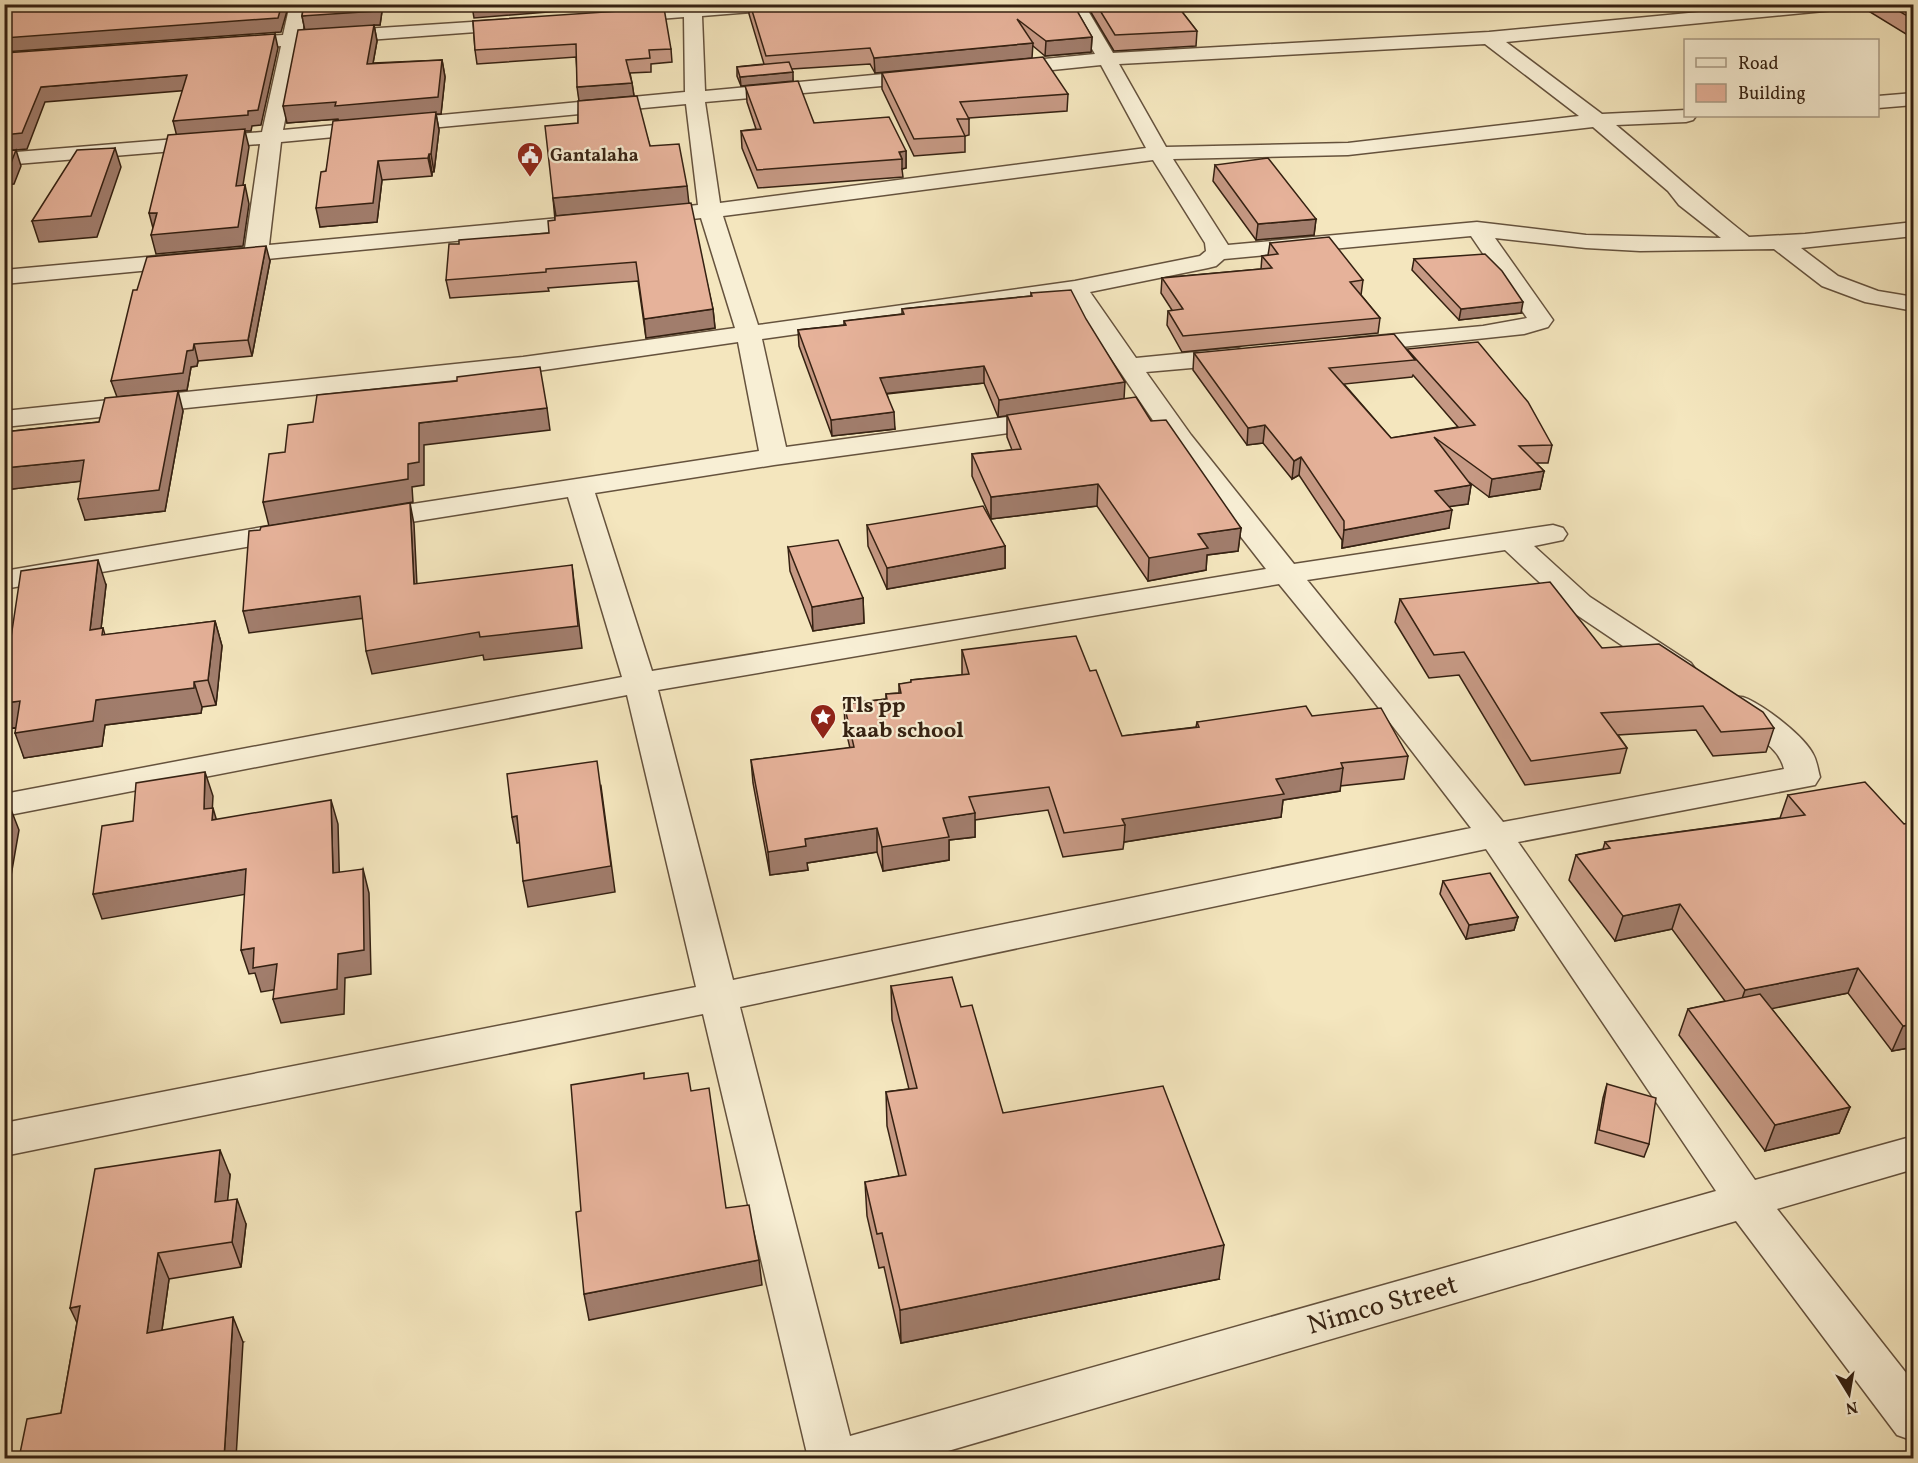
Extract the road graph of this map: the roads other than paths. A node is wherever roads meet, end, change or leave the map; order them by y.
1 (299, 4) edge
2 (789, 4) edge
3 (1074, 4) edge
4 (1845, 4) edge
5 (693, 8) edge
6 (599, 18) edge
7 (539, 22) edge
8 (1489, 38) junction
9 (290, 39) junction
10 (219, 44) edge
11 (1107, 59) junction
12 (989, 70) edge
13 (942, 75) edge
14 (696, 99) junction
15 (1914, 99) edge
16 (1879, 102) edge
17 (1684, 116) edge
18 (1597, 120) junction
19 (271, 137) junction
20 (1159, 153) junction
21 (4, 159) edge
22 (710, 211) junction
23 (1477, 229) junction
24 (1914, 229) edge
25 (1779, 242) junction
26 (1742, 243) junction
27 (1218, 253) junction
28 (256, 254) junction
29 (4, 277) edge
30 (1075, 288) junction
31 (1914, 304) edge
32 (749, 335) junction
33 (1329, 348) edge
34 (1259, 354) edge
35 (1128, 366) junction
36 (1075, 416) edge
37 (4, 419) edge
38 (774, 457) junction
39 (579, 487) junction
40 (1553, 534) dead end
41 (1511, 540) junction
42 (1287, 574) junction
43 (4, 580) edge
44 (640, 682) junction
45 (4, 805) edge
46 (1494, 835) junction
47 (719, 997) junction
48 (4, 1140) edge
49 (1914, 1152) edge
50 (1744, 1199) junction
51 (1914, 1420) edge
52 (832, 1458) edge
53 (850, 1458) edge

1 - 9 street
2 - 5 street
3 - 11 street
4 - 8 street
5 - 6 street
5 - 14 street
7 - 9 street
8 - 11 street
8 - 18 street
9 - 10 street
9 - 19 street
11 - 12 street
11 - 20 street
13 - 14 street
14 - 19 street
14 - 22 street
15 - 16 street
17 - 18 street
18 - 20 street
18 - 26 street
19 - 21 street
19 - 28 street
20 - 22 street
20 - 27 street
22 - 28 street
22 - 32 street
23 - 26 street
23 - 27 street
23 - 33 street
24 - 25 street
25 - 26 street
25 - 31 street
27 - 30 street
28 - 29 street
30 - 32 street
30 - 35 street
32 - 37 street
32 - 38 street
34 - 35 street
35 - 42 street
36 - 38 street
38 - 39 street
39 - 43 street
39 - 44 street
40 - 41 street
41 - 42 street
41 - 46 street
42 - 44 street
42 - 46 street
44 - 45 street
44 - 47 street
46 - 47 street
46 - 50 street
47 - 48 street
47 - 52 street
49 - 50 street, Nimco Street
50 - 51 street
50 - 53 street, Nimco Street

